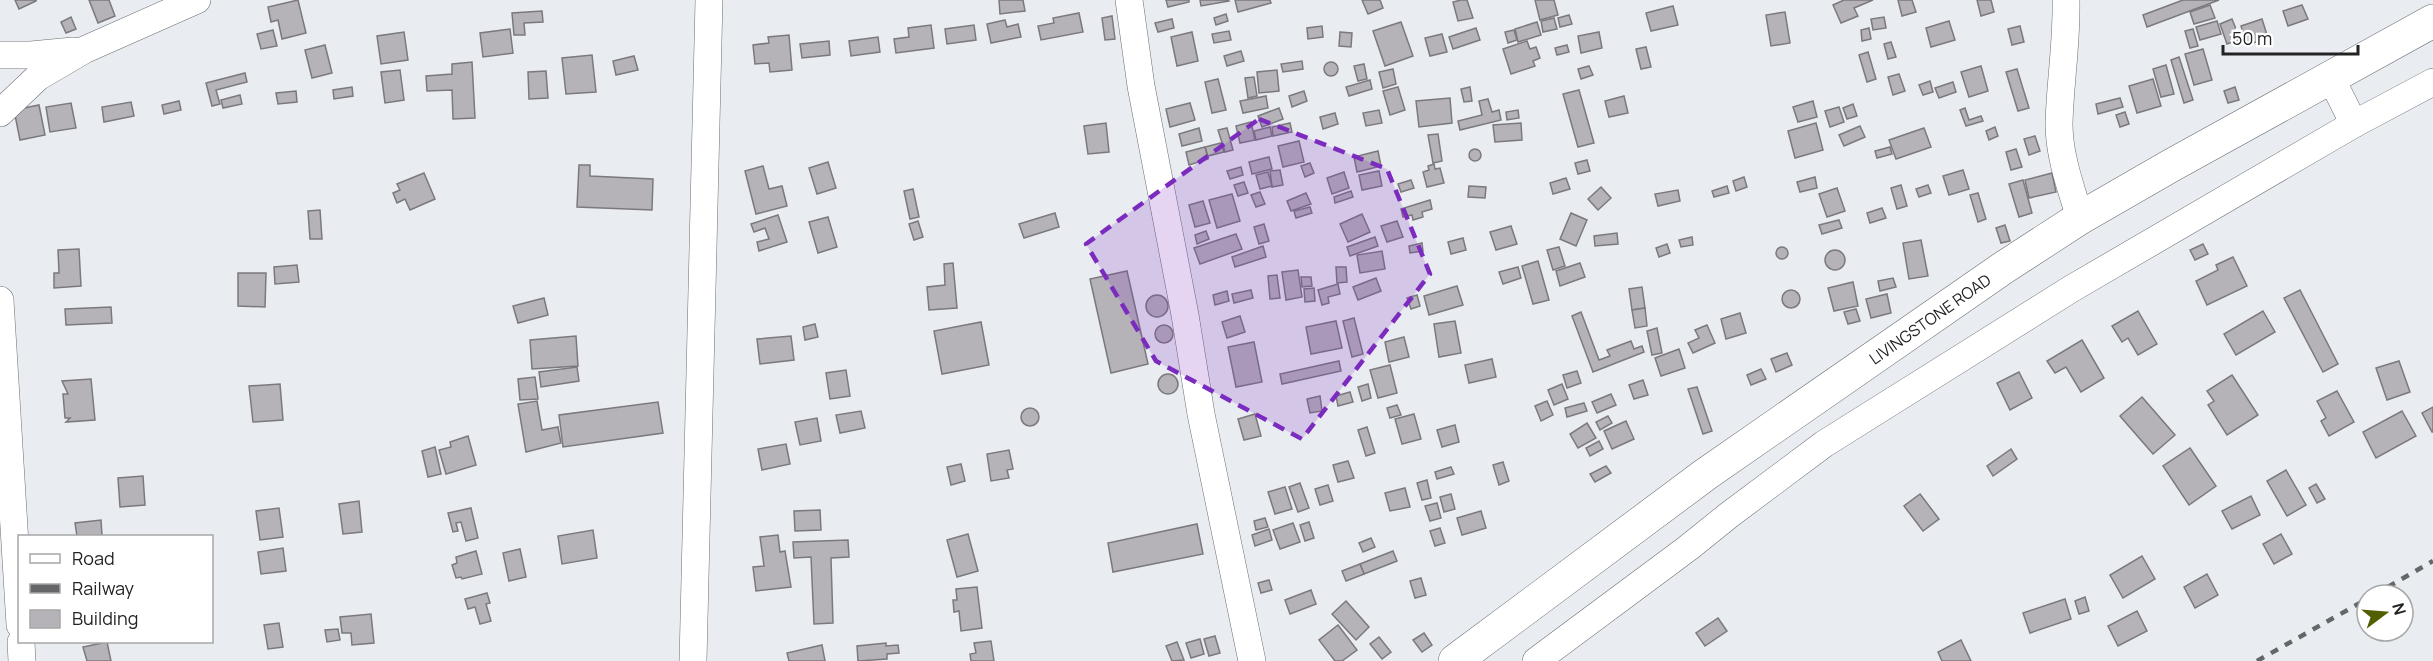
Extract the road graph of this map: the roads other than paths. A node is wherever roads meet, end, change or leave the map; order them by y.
1 (197, 0) edge
2 (708, 0) edge
3 (1129, 0) edge
4 (2066, 0) edge
5 (2433, 21) edge
6 (84, 50) junction
7 (0, 55) edge
8 (2331, 78) junction
9 (2433, 82) edge
10 (0, 113) edge
11 (2354, 124) junction
12 (2080, 218) junction
13 (0, 300) edge
14 (18, 592) edge
15 (21, 643) edge
16 (22, 661) edge
17 (693, 661) edge
18 (1252, 661) edge
19 (1455, 661) edge
20 (1536, 661) edge

1 - 6 street
2 - 17 street
3 - 18 street
4 - 12 street
5 - 8 highway, LIVINGSTONE ROAD
6 - 7 street
6 - 10 street
8 - 11 street
8 - 12 highway, LIVINGSTONE ROAD
9 - 11 street
11 - 20 street
12 - 19 highway, LIVINGSTONE ROAD
13 - 14 street
15 - 16 street

